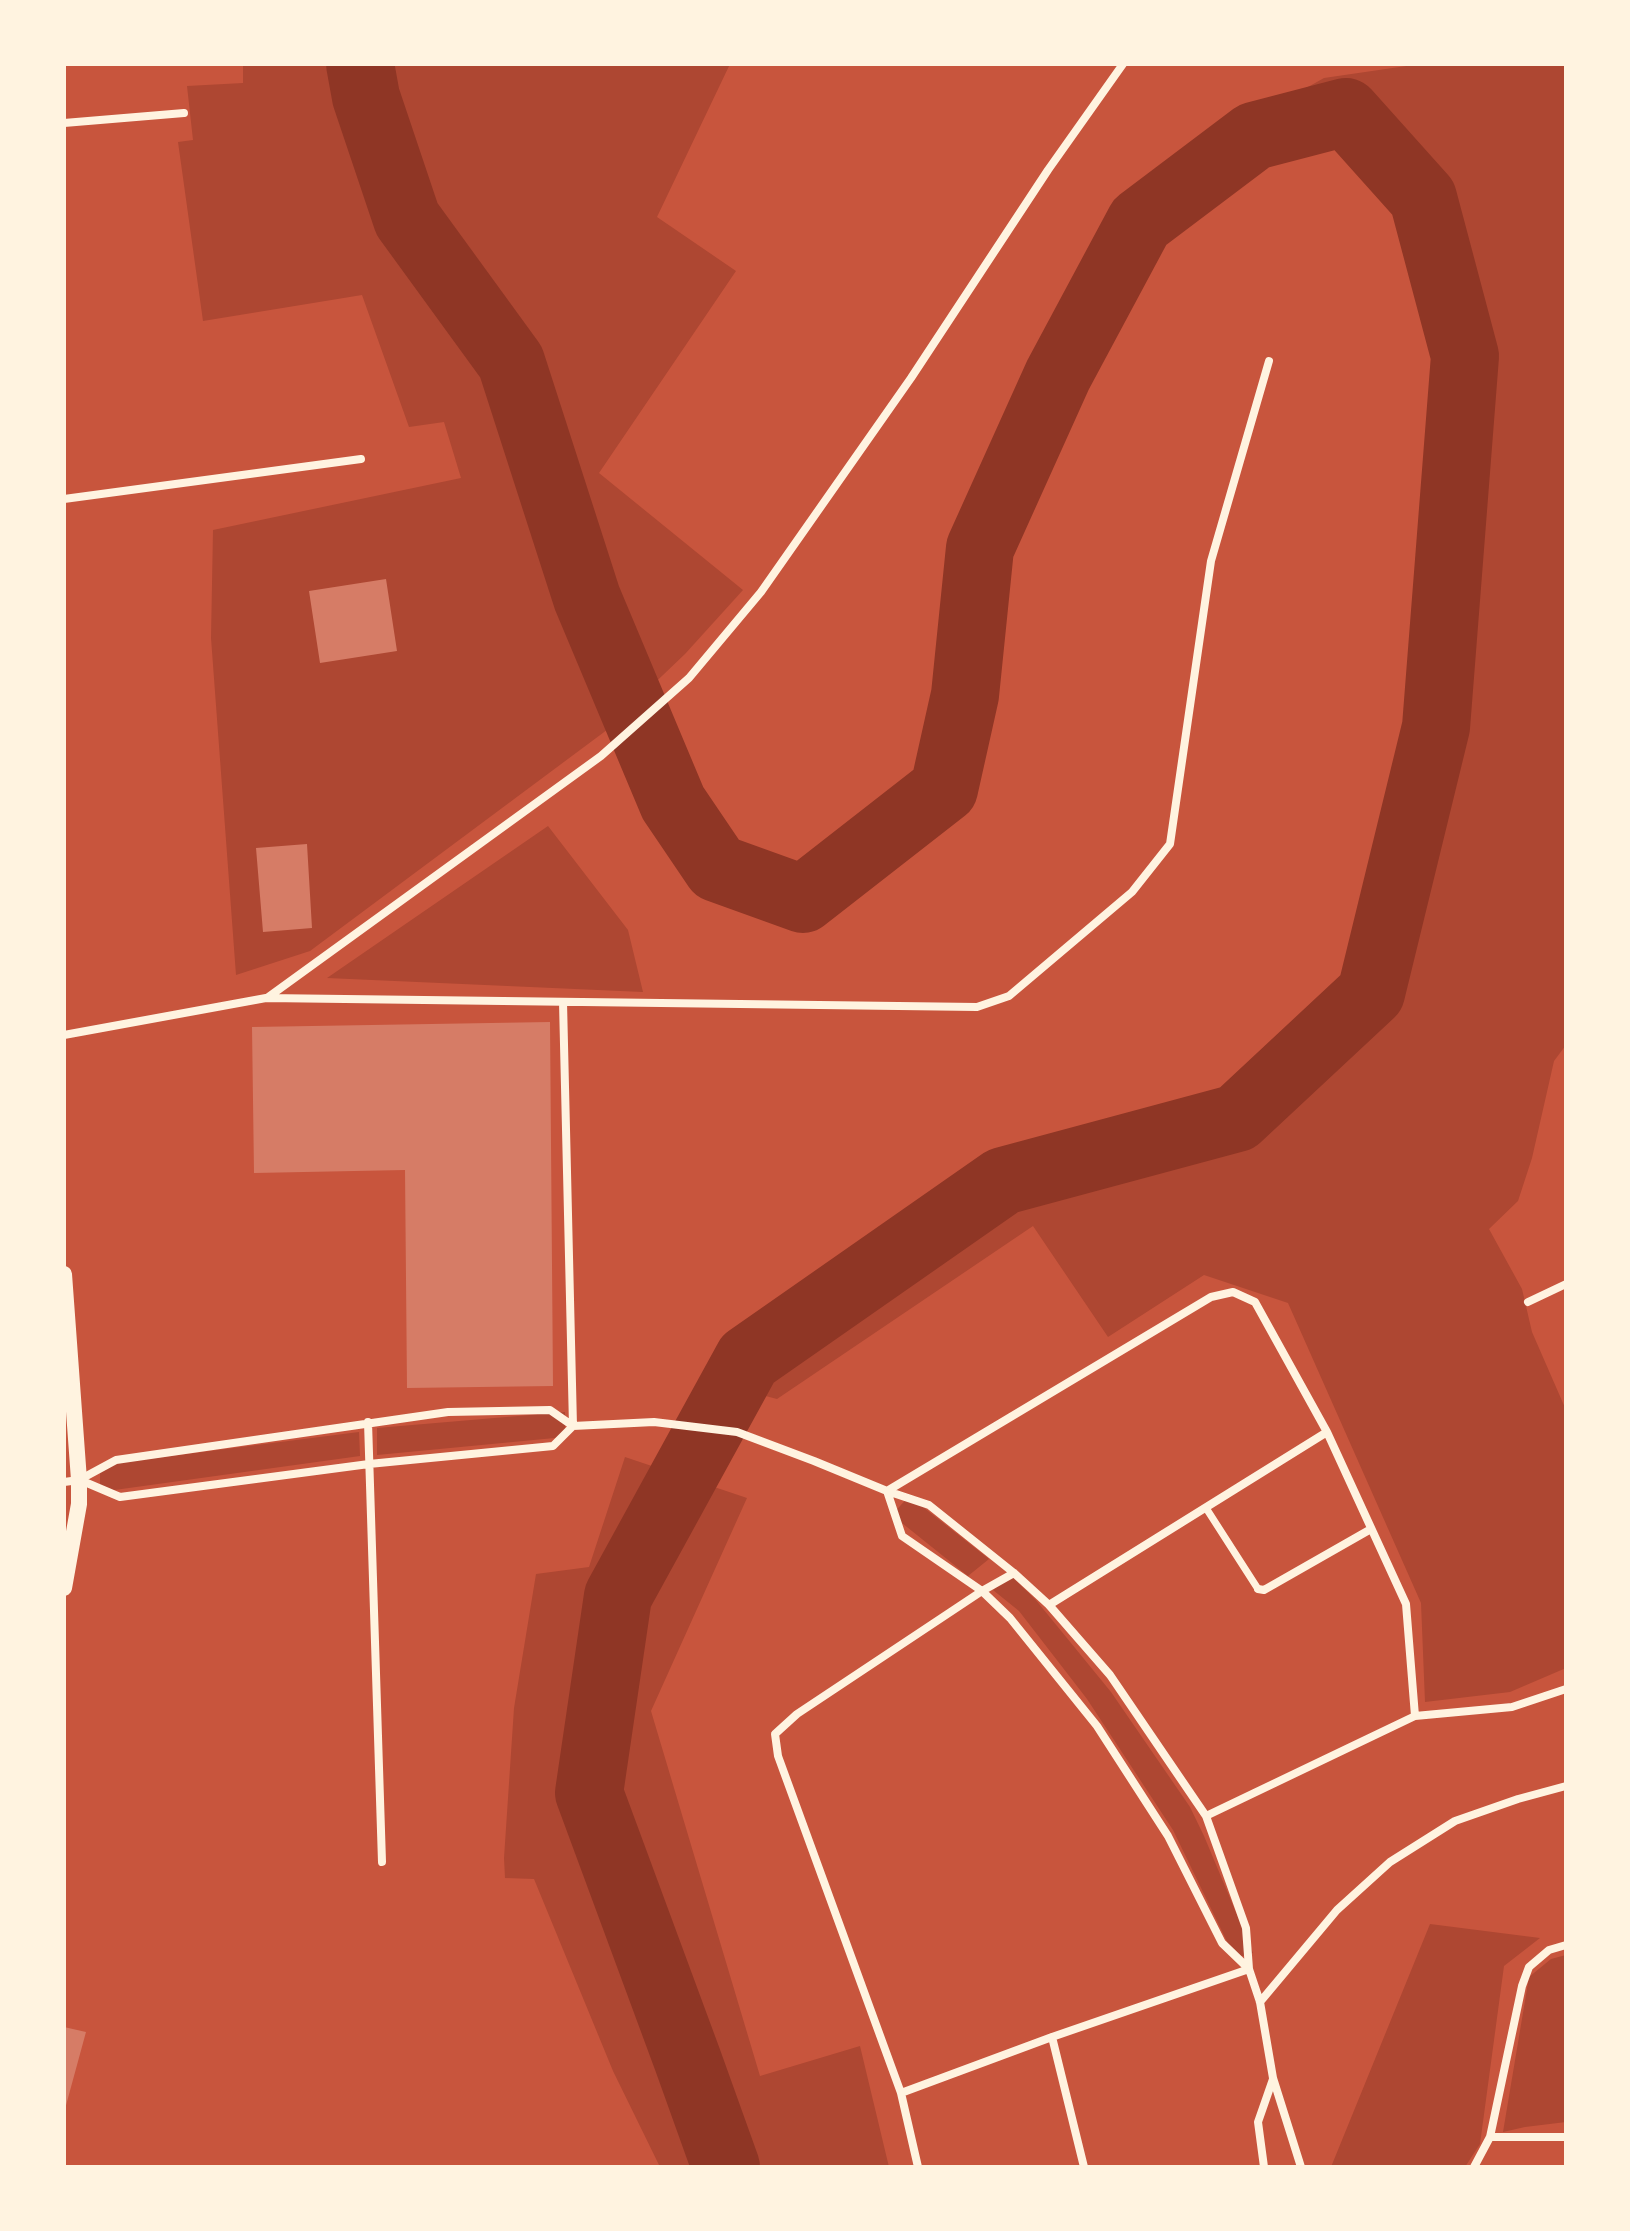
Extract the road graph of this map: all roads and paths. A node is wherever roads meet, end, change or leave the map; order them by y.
1 (1123, 64) edge
2 (184, 113) dead end
3 (64, 123) edge
4 (1269, 361) dead end
5 (361, 459) dead end
6 (64, 499) edge
7 (266, 998) junction
8 (563, 1002) junction
9 (64, 1035) edge
10 (64, 1274) edge
11 (1566, 1284) edge
12 (1528, 1302) dead end
13 (368, 1422) junction
14 (573, 1426) junction
15 (1327, 1432) junction
16 (369, 1464) junction
17 (72, 1481) edge
18 (887, 1491) junction
19 (1206, 1508) junction
20 (1371, 1529) junction
21 (1014, 1573) junction
22 (64, 1588) edge
23 (1258, 1589) joint
24 (982, 1591) junction
25 (1049, 1605) junction
26 (1566, 1689) edge
27 (1415, 1716) junction
28 (1566, 1786) edge
29 (1206, 1816) junction
30 (382, 1862) dead end
31 (1566, 1945) edge
32 (1249, 1969) junction
33 (1260, 2002) junction
34 (1052, 2037) junction
35 (1273, 2078) junction
36 (901, 2093) junction
37 (1490, 2137) junction
38 (1566, 2137) edge
39 (918, 2167) edge
40 (1084, 2167) edge
41 (1264, 2167) edge
42 (1301, 2167) edge
43 (1474, 2167) edge

1 - 7 street
2 - 3 street
4 - 8 street
5 - 6 street
7 - 8 street
7 - 9 street
8 - 14 street
10 - 17 main road
11 - 12 street
13 - 14 street
13 - 16 street
13 - 17 street
14 - 16 street
14 - 18 street
15 - 18 street
15 - 19 street
15 - 20 street
16 - 17 street
16 - 30 street
17 - 22 main road
18 - 21 street
18 - 24 street
19 - 23 street
19 - 25 street
20 - 23 street
20 - 27 street
21 - 24 street
21 - 25 street
24 - 32 street
24 - 36 street
25 - 29 street
26 - 27 street
27 - 29 street
28 - 33 street
29 - 32 street
31 - 37 street
32 - 33 street
32 - 34 street
33 - 35 street
34 - 36 street
34 - 40 street
35 - 41 street
35 - 42 street
36 - 39 street
37 - 38 street
37 - 43 street

